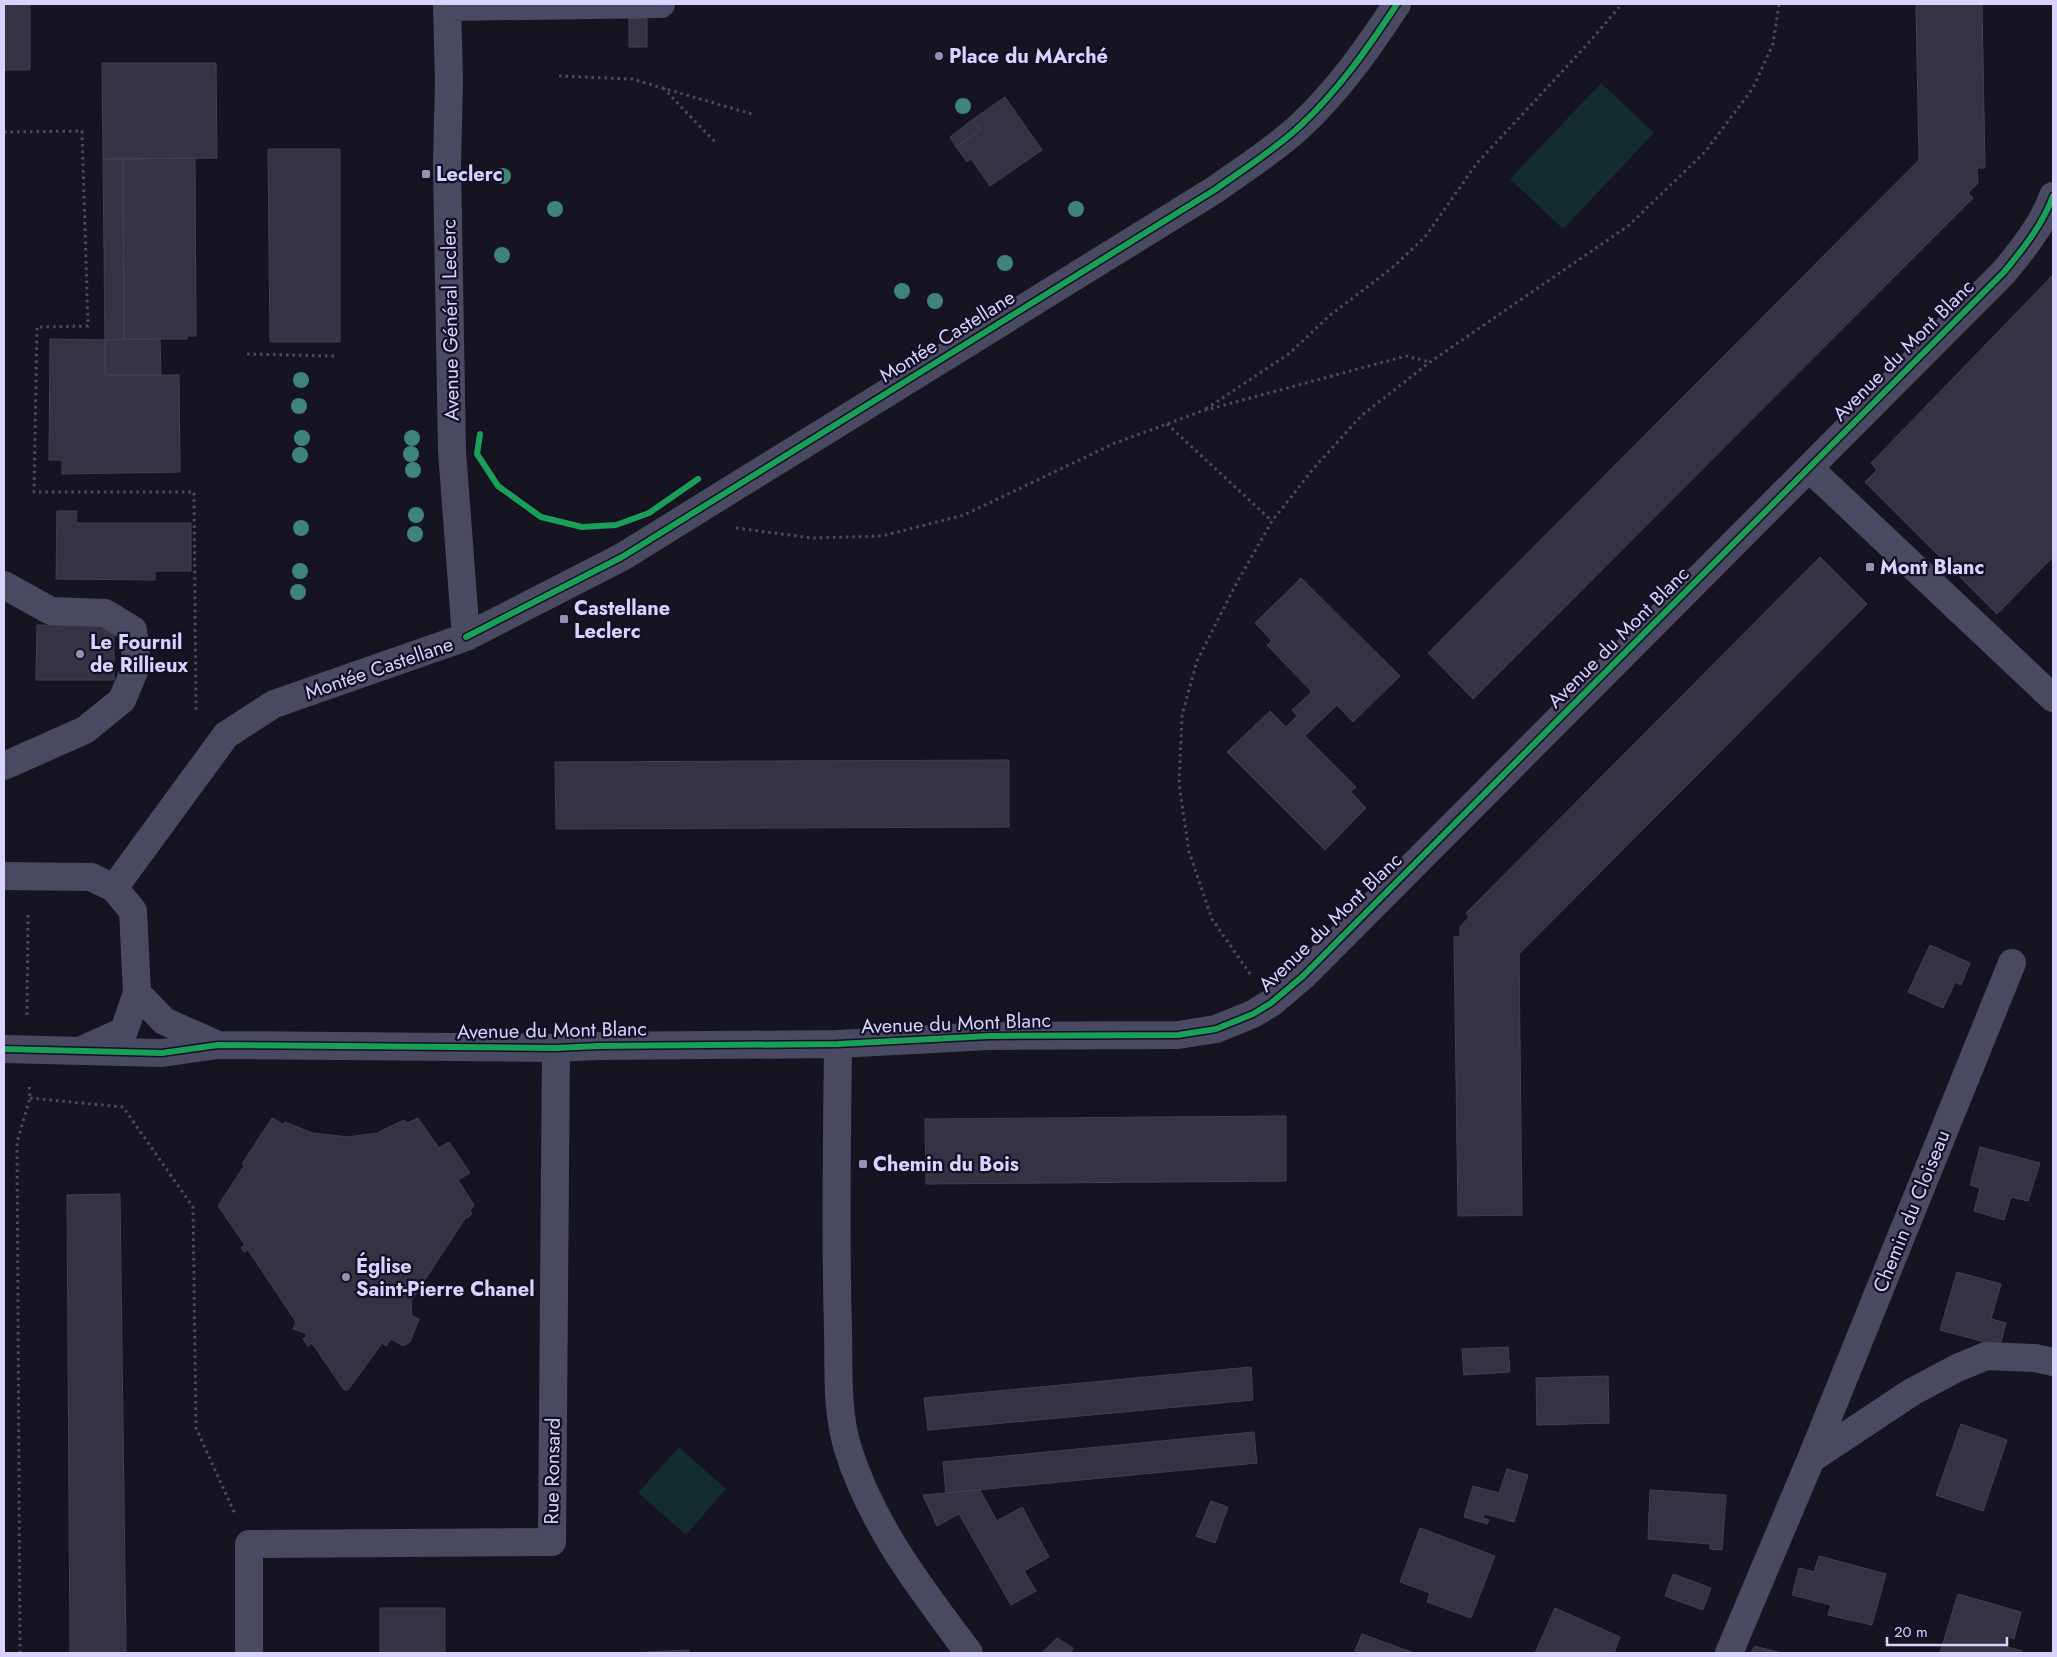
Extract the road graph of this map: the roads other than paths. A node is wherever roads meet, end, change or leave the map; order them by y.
1 (661, 4) edge
2 (1397, 4) edge
3 (447, 5) edge
4 (2053, 196) edge
5 (1809, 468) junction
6 (4, 585) edge
7 (466, 637) junction
8 (2053, 698) edge
9 (4, 766) edge
10 (16, 877) edge
11 (114, 888) junction
12 (2012, 964) dead end
13 (137, 993) junction
14 (838, 1044) junction
15 (218, 1045) junction
16 (556, 1048) junction
17 (15, 1049) edge
18 (80, 1051) junction
19 (2053, 1362) edge
20 (1811, 1459) junction
21 (249, 1653) edge
22 (969, 1653) edge
23 (1730, 1653) edge

1 - 3 street
2 - 7 street, Montée Castellane
3 - 7 street, Avenue Général Leclerc
4 - 5 street, Avenue du Mont Blanc
5 - 8 street
5 - 14 street, Avenue du Mont Blanc
6 - 9 street
7 - 11 street, Montée Castellane
10 - 11 street
11 - 13 street
12 - 20 street, Chemin du Cloiseau
13 - 15 street, Avenue du Mont Blanc
13 - 18 street
14 - 16 street, Avenue du Mont Blanc
14 - 22 street
15 - 16 street, Avenue du Mont Blanc
15 - 18 street, Avenue du Mont Blanc
16 - 21 street, Rue Ronsard
17 - 18 street, Avenue du Mont Blanc
19 - 20 street
20 - 23 street, Chemin du Cloiseau

